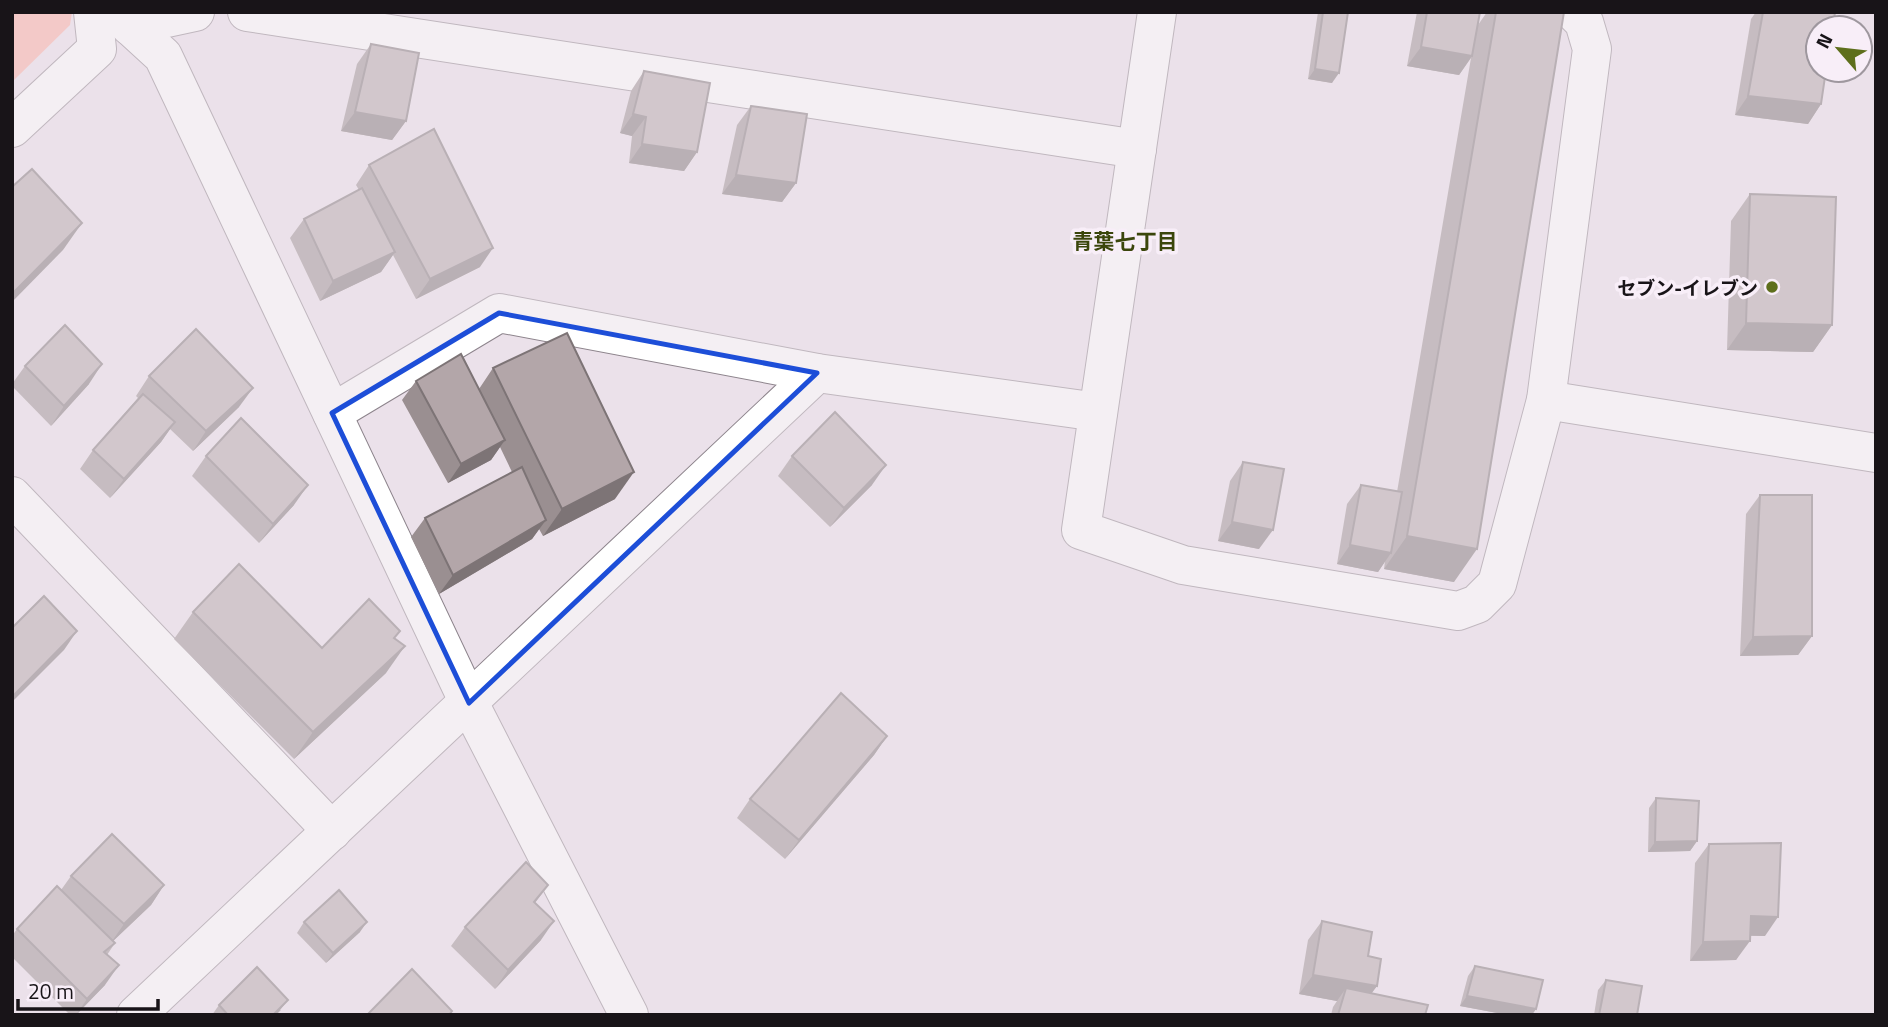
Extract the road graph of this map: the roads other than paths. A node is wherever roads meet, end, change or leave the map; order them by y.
1 (93, 12) edge
2 (195, 12) edge
3 (247, 12) edge
4 (1157, 12) edge
5 (1574, 12) edge
6 (123, 19) edge
7 (12, 128) edge
8 (1137, 149) junction
9 (817, 373) junction
10 (1546, 400) junction
11 (332, 412) junction
12 (1098, 412) junction
13 (1876, 453) edge
14 (12, 496) edge
15 (469, 703) junction
16 (332, 831) junction
17 (136, 1015) edge
18 (629, 1015) edge

1 - 7 street
2 - 6 street
3 - 8 street
4 - 8 street
5 - 10 street
6 - 11 street
8 - 12 street
9 - 11 street
9 - 12 street
9 - 15 street
10 - 12 street
10 - 13 street
11 - 15 street
14 - 16 street
15 - 16 street
15 - 18 street
16 - 17 street

